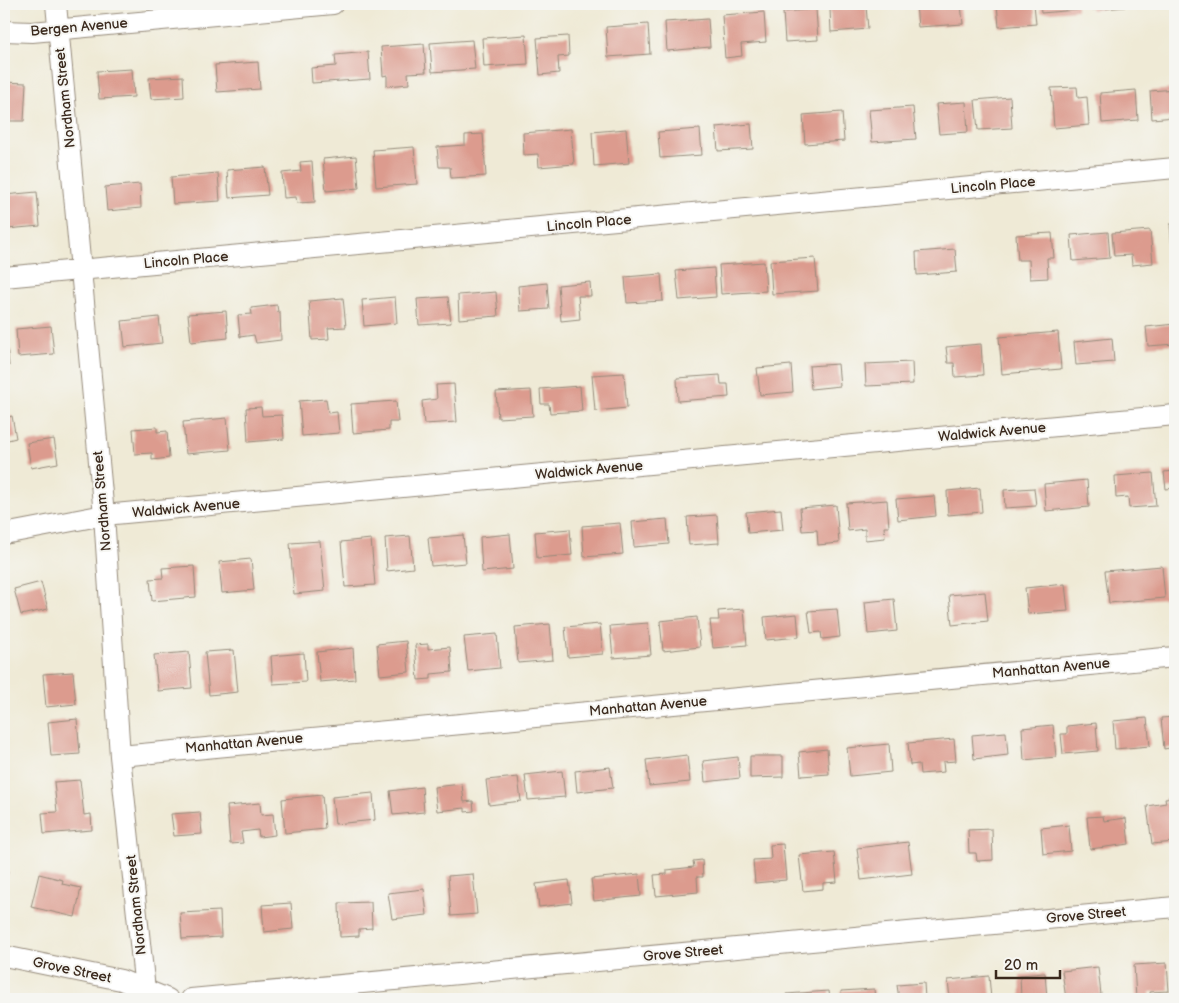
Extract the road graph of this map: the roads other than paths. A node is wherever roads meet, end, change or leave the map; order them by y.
1 (56, 4) edge
2 (334, 4) edge
3 (58, 30) junction
4 (4, 31) edge
5 (1175, 168) edge
6 (81, 270) junction
7 (4, 277) edge
8 (1175, 415) edge
9 (104, 515) junction
10 (4, 534) edge
11 (1175, 657) edge
12 (120, 756) junction
13 (1175, 907) edge
14 (4, 956) edge
15 (145, 994) edge
16 (168, 999) edge
17 (191, 999) edge

1 - 3 street, Nordham Street
2 - 3 street, Bergen Avenue
3 - 4 street, Bergen Avenue
3 - 6 street, Nordham Street
5 - 6 street, Lincoln Place
6 - 7 street, Lincoln Place
6 - 9 street, Nordham Street
8 - 9 street, Waldwick Avenue
9 - 10 street, Waldwick Avenue
9 - 12 street, Nordham Street
11 - 12 street, Manhattan Avenue
12 - 15 street, Nordham Street
13 - 17 street, Grove Street
14 - 15 street, Grove Street
15 - 16 street, Grove Street

